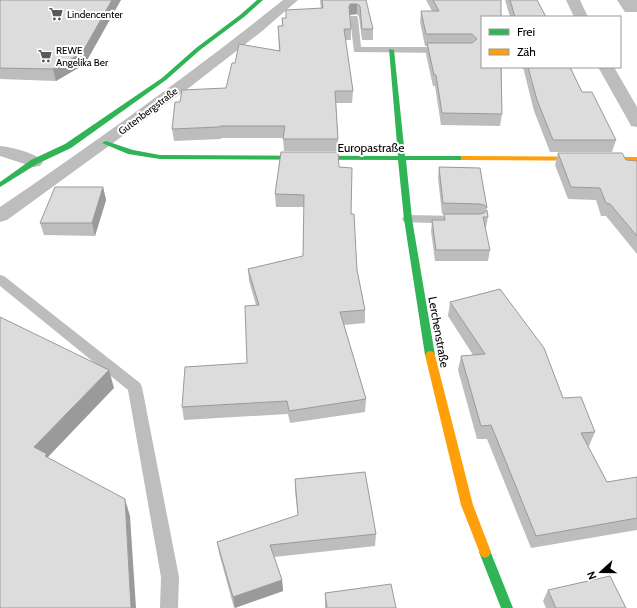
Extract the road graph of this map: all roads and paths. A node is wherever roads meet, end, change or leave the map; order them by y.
1 (260, 0) edge
2 (291, 0) edge
3 (573, 0) edge
4 (581, 16) edge
5 (354, 18) edge
6 (198, 49) junction
7 (391, 50) junction
8 (454, 50) edge
9 (163, 68) dead end
10 (607, 68) edge
11 (637, 122) edge
12 (106, 143) junction
13 (47, 145) dead end
14 (0, 151) edge
15 (401, 159) junction
16 (637, 159) edge
17 (34, 162) junction
18 (0, 185) edge
19 (0, 216) edge
20 (408, 219) junction
21 (470, 220) edge
22 (0, 279) edge
23 (170, 608) edge
24 (507, 608) edge

1 - 6 street
2 - 12 street, Gutenbergstraße
3 - 4 street
5 - 7 lane
6 - 9 street
6 - 17 street
7 - 8 lane
7 - 15 street, Lerchenstraße
10 - 11 street
12 - 15 street, Europastraße
12 - 19 street, Gutenbergstraße
13 - 17 street
14 - 17 street
15 - 16 street, Europastraße
15 - 20 street, Lerchenstraße
17 - 18 street
20 - 21 lane
20 - 24 street, Lerchenstraße
22 - 23 lane

